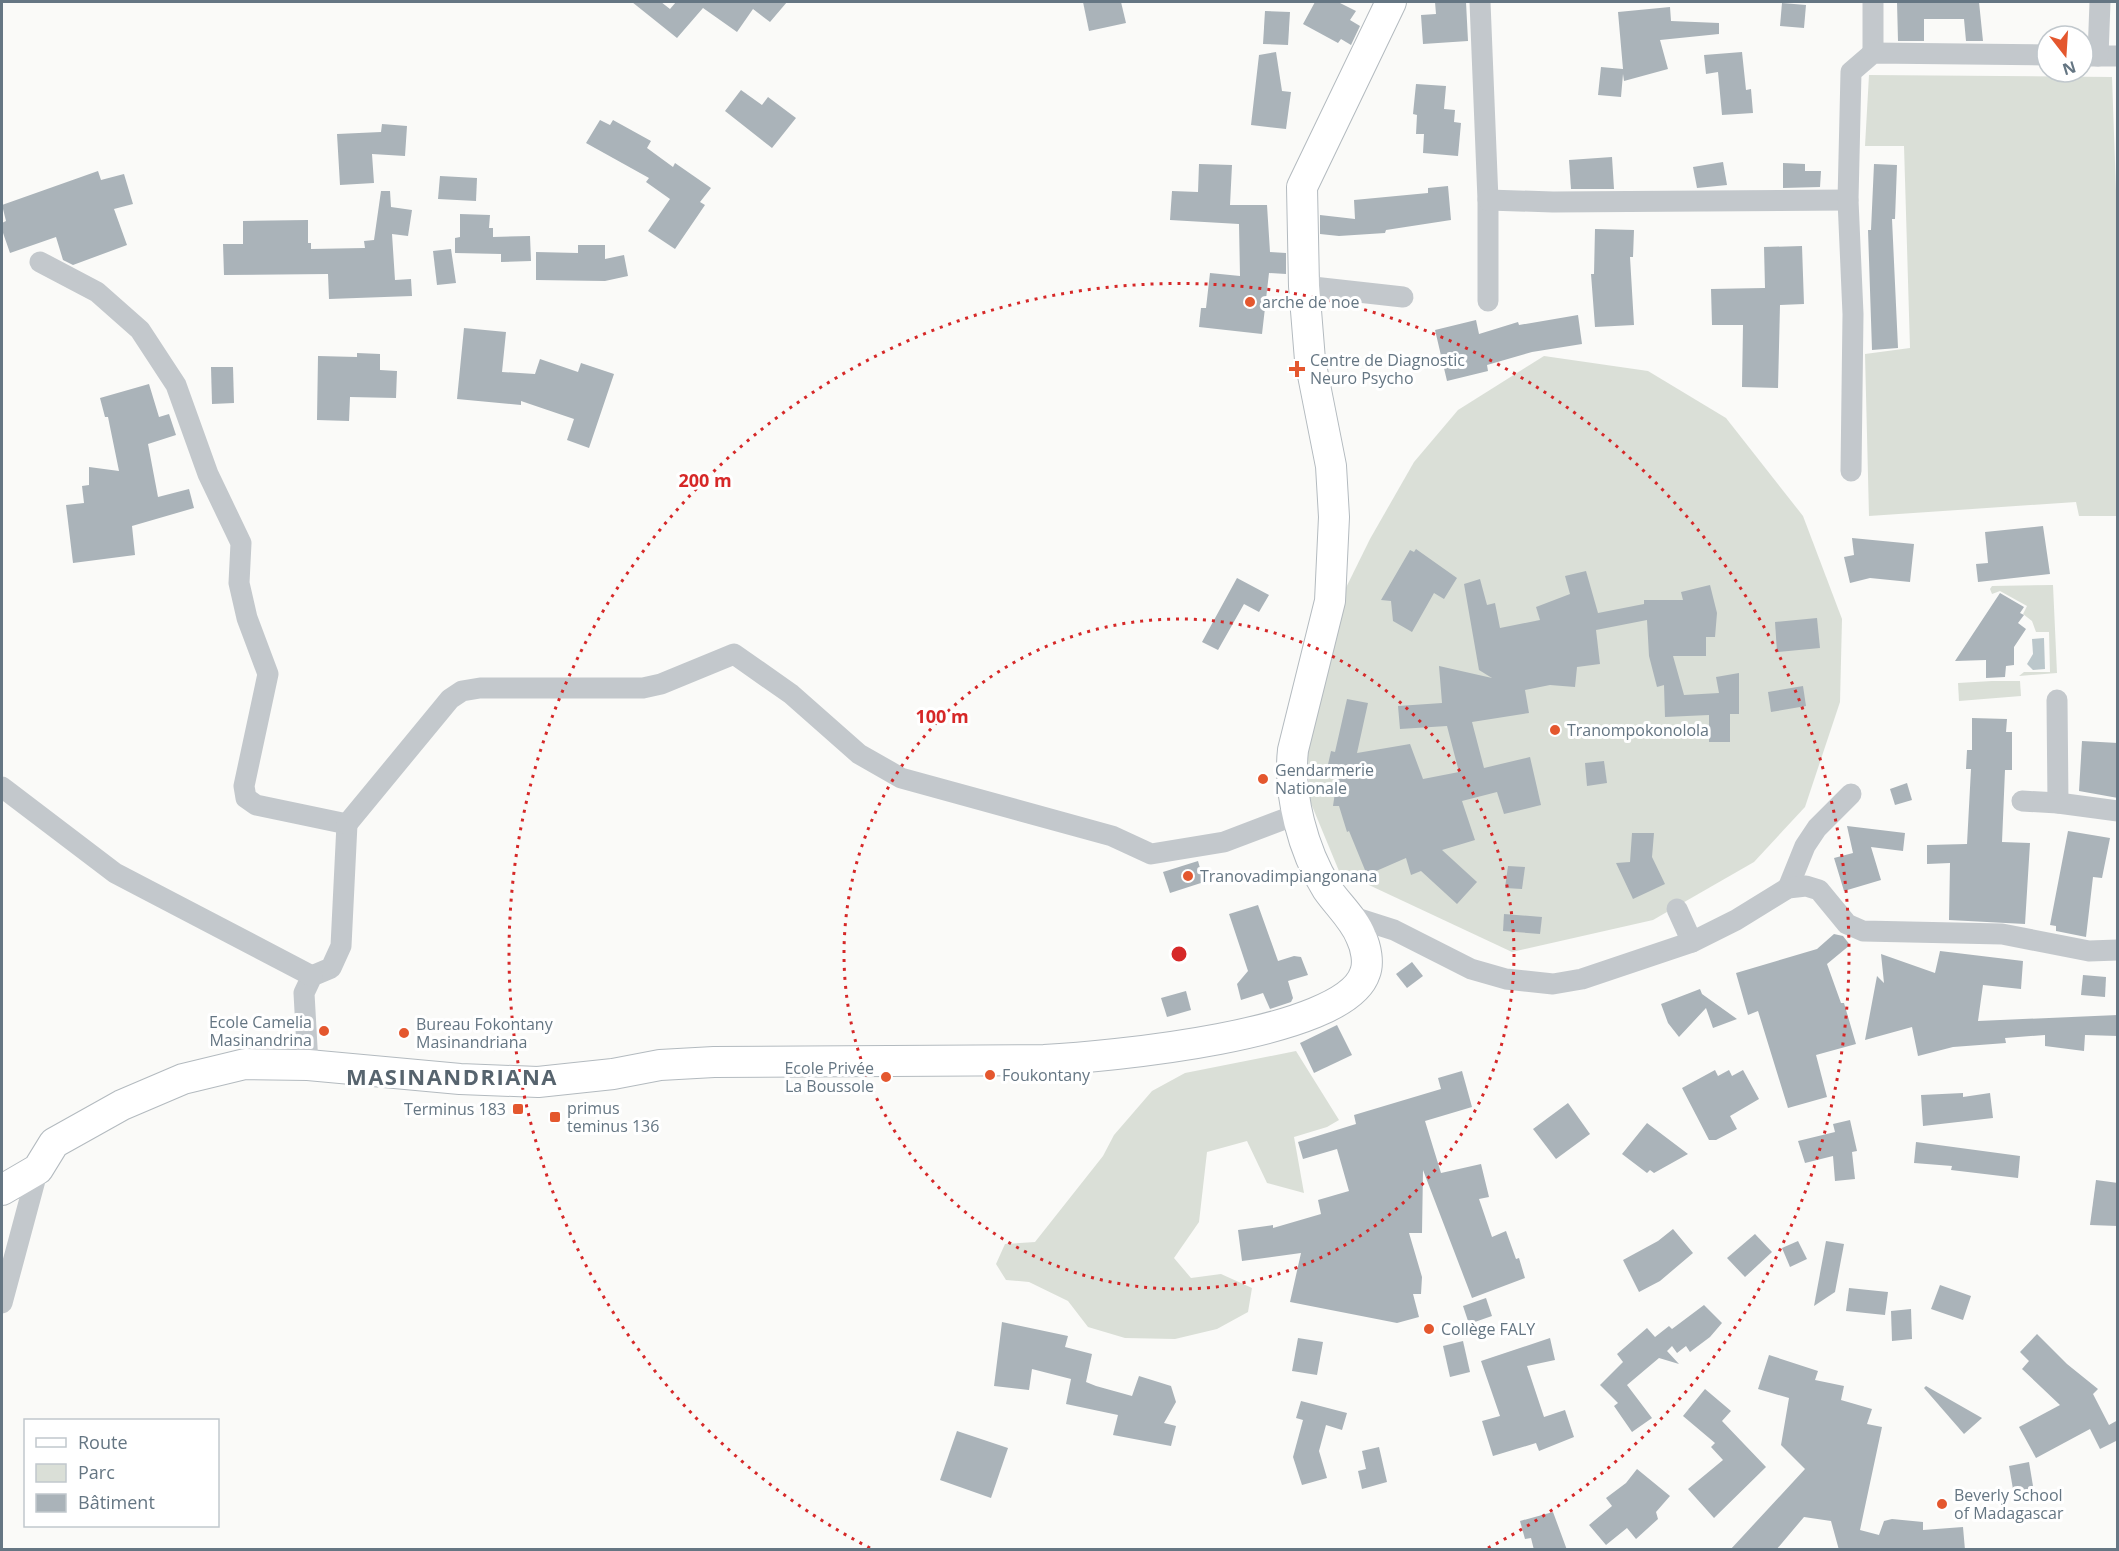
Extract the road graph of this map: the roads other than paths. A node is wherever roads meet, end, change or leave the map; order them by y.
1 (1391, 2) edge
2 (1480, 2) edge
3 (1874, 2) edge
4 (2100, 2) edge
5 (1873, 53) junction
6 (2035, 55) edge
7 (2100, 56) edge
8 (1488, 200) junction
9 (1848, 200) junction
10 (40, 262) dead end
11 (1304, 286) junction
12 (1403, 297) dead end
13 (1488, 301) dead end
14 (1851, 471) dead end
15 (2057, 700) dead end
16 (2, 787) edge
17 (1851, 794) dead end
18 (2022, 801) dead end
19 (2058, 803) junction
20 (2118, 811) edge
21 (1298, 814) junction
22 (347, 824) junction
23 (1788, 888) junction
24 (1677, 909) dead end
25 (1347, 915) junction
26 (1692, 942) junction
27 (2118, 950) edge
28 (312, 976) junction
29 (308, 1065) junction
30 (38, 1169) junction
31 (2, 1190) edge
32 (2, 1303) edge

1 - 11 street
2 - 8 street
3 - 5 street
4 - 7 street
5 - 6 street
5 - 9 street
8 - 9 street
8 - 13 street
9 - 14 street
10 - 22 street
11 - 12 street
11 - 21 street
15 - 19 street
16 - 28 street
17 - 23 street
18 - 19 street
19 - 20 street
21 - 22 street
21 - 25 street
22 - 28 street
23 - 26 street
23 - 27 street
24 - 26 street
25 - 26 street
25 - 29 street
28 - 29 street
29 - 30 street
30 - 31 street
30 - 32 street

